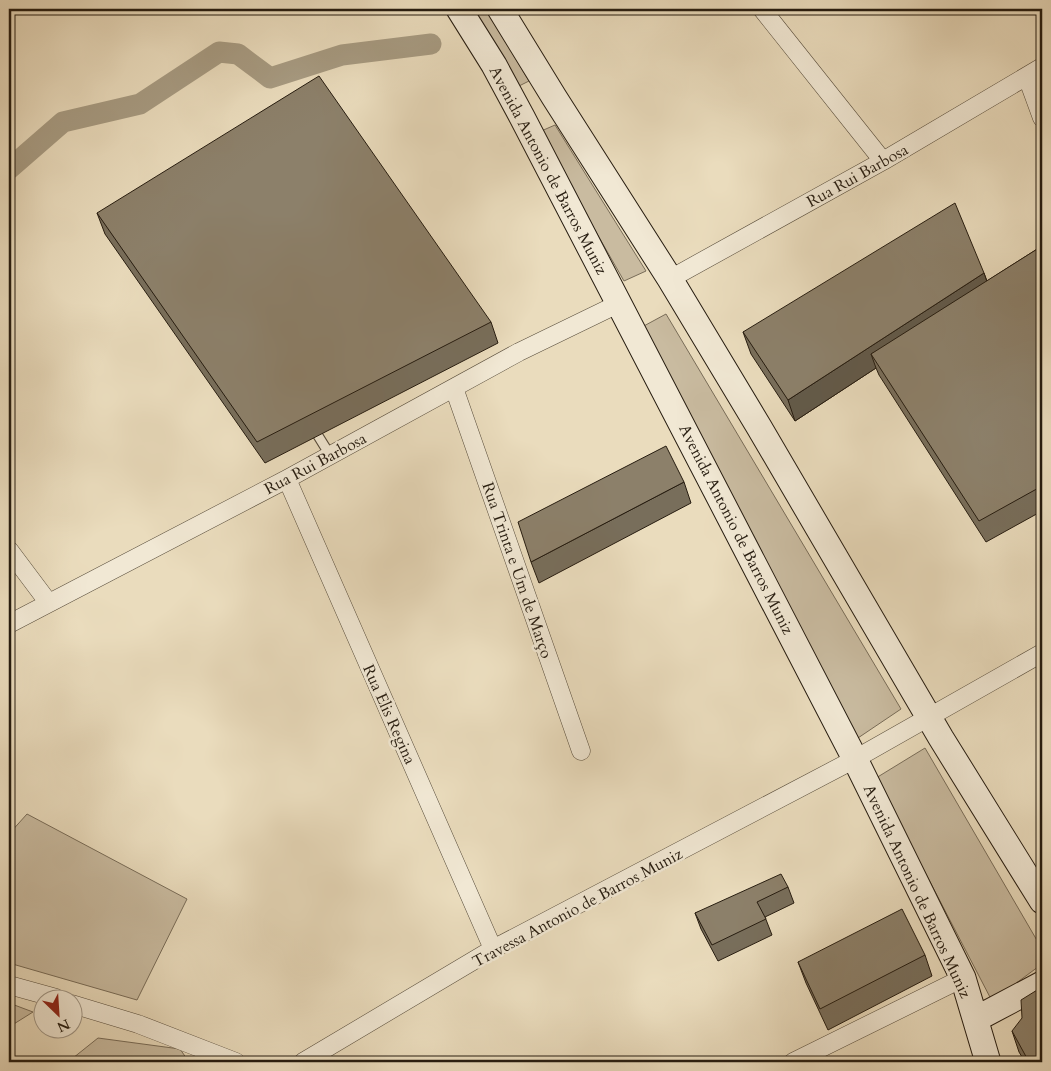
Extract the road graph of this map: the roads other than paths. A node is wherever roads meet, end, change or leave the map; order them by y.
1 (459, 9) edge
2 (500, 9) edge
3 (762, 9) edge
4 (1042, 67) edge
5 (1027, 77) junction
6 (554, 97) junction
7 (522, 117) junction
8 (1042, 118) edge
9 (883, 161) junction
10 (670, 280) junction
11 (620, 303) junction
12 (454, 388) junction
13 (309, 422) edge
14 (330, 455) junction
15 (287, 479) junction
16 (9, 550) edge
17 (48, 602) junction
18 (9, 624) edge
19 (1042, 653) edge
20 (929, 718) junction
21 (581, 752) dead end
22 (856, 759) junction
23 (1042, 901) edge
24 (493, 949) junction
25 (962, 978) junction
26 (1042, 984) edge
27 (9, 985) edge
28 (32, 991) edge
29 (82, 1007) edge
30 (976, 1019) junction
31 (236, 1062) edge
32 (303, 1062) edge
33 (793, 1062) edge
34 (988, 1062) edge

1 - 7 main road, Avenida Antonio de Barros Muniz
2 - 6 main road
3 - 9 street
4 - 5 street, Rua Rui Barbosa
5 - 8 street
5 - 9 street, Rua Rui Barbosa
6 - 7 main road
6 - 10 main road
7 - 11 main road, Avenida Antonio de Barros Muniz
9 - 10 street, Rua Rui Barbosa
10 - 20 main road
11 - 12 street, Rua Rui Barbosa
11 - 22 main road, Avenida Antonio de Barros Muniz
12 - 14 street, Rua Rui Barbosa
12 - 21 street, Rua Trinta e Um de Março
13 - 14 lane
14 - 15 street, Rua Rui Barbosa
15 - 17 street, Rua Rui Barbosa
15 - 24 street, Rua Elis Regina
16 - 17 street
17 - 18 street, Rua Rui Barbosa
19 - 20 street, Travessa Antonio de Barros Muniz
20 - 22 street, Travessa Antonio de Barros Muniz
20 - 23 main road
22 - 24 street, Travessa Antonio de Barros Muniz
22 - 25 main road, Avenida Antonio de Barros Muniz
24 - 32 street, Travessa Antonio de Barros Muniz
25 - 30 main road, Avenida Antonio de Barros Muniz
25 - 33 street
26 - 30 main road
27 - 28 street
29 - 31 street
30 - 34 main road, Avenida Antonio de Barros Muniz

